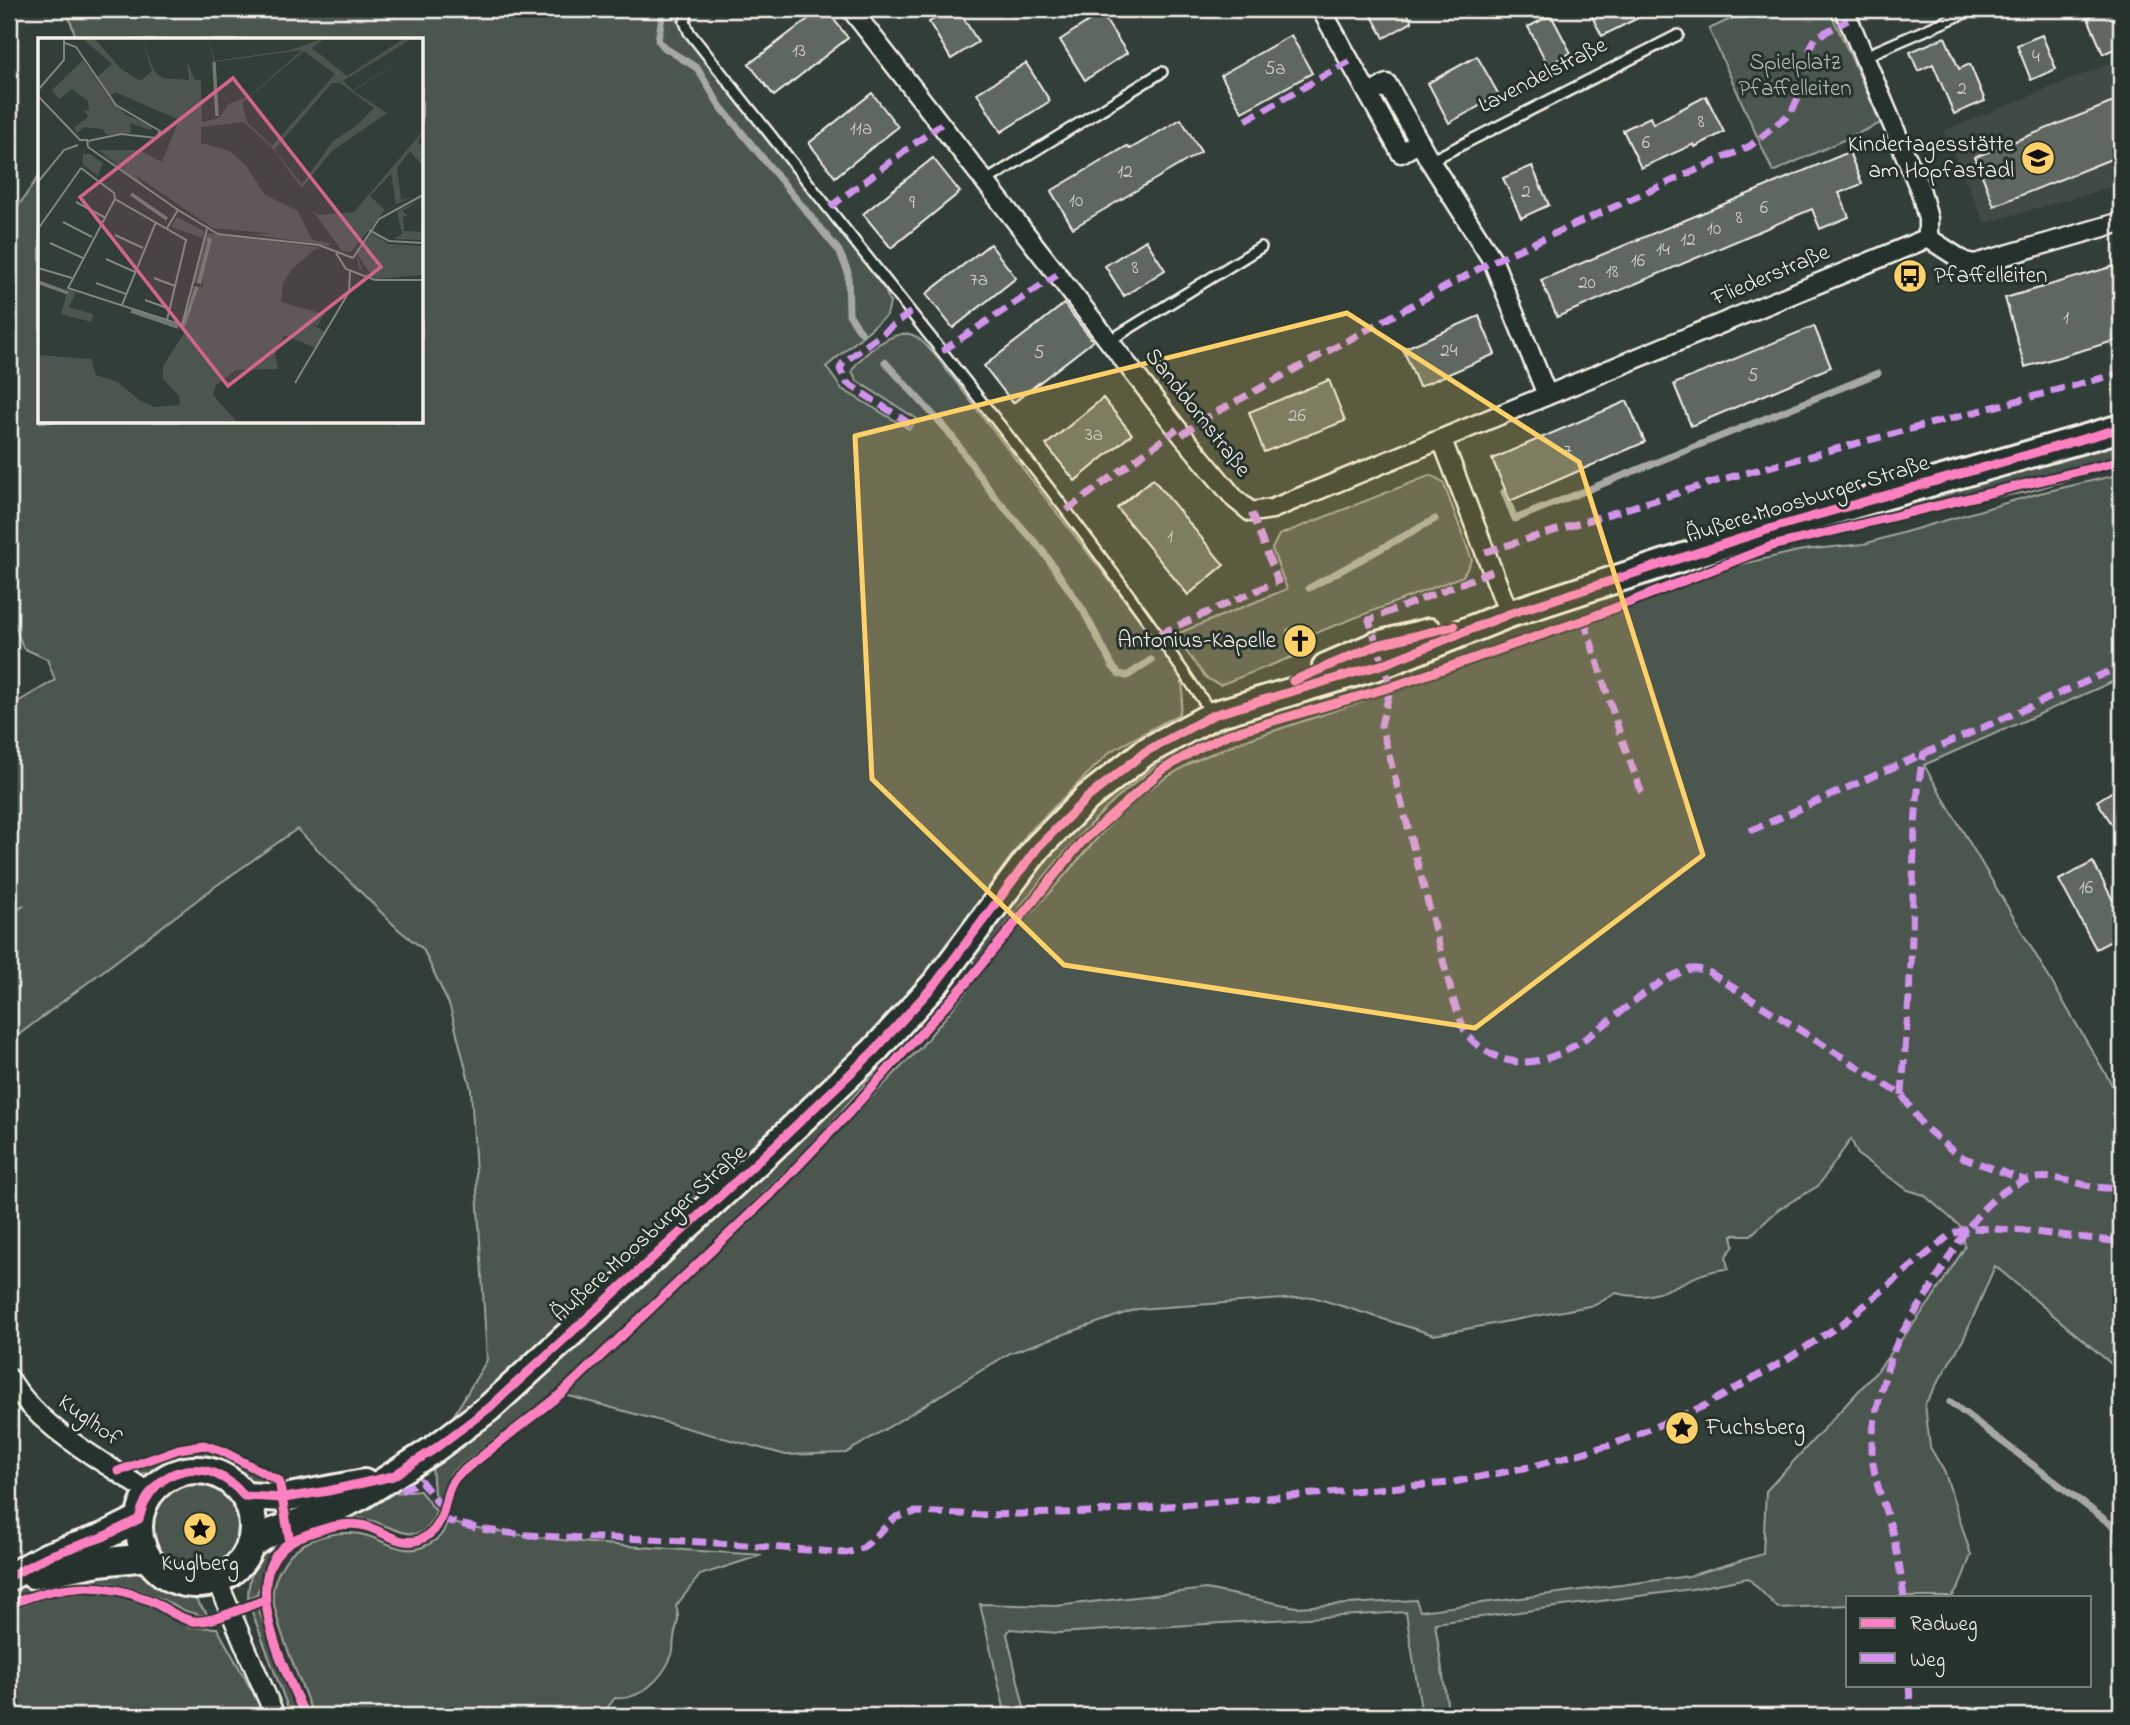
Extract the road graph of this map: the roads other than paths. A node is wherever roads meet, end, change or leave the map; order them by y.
1 (688, 9) edge
2 (1321, 9) edge
3 (1844, 9) edge
4 (1973, 9) edge
5 (857, 13) edge
6 (1678, 35) dead end
7 (1863, 57) junction
8 (1163, 72) dead end
9 (1430, 161) junction
10 (986, 181) junction
11 (2121, 222) edge
12 (1928, 238) junction
13 (1261, 247) dead end
14 (1109, 341) junction
15 (1547, 395) junction
16 (2121, 428) edge
17 (1442, 440) junction
18 (1251, 512) joint
19 (1509, 614) junction
20 (1220, 713) junction
21 (9, 1378) edge
22 (393, 1476) junction
23 (149, 1493) junction
24 (244, 1496) junction
25 (139, 1519) junction
26 (250, 1545) junction
27 (147, 1557) junction
28 (11, 1576) edge
29 (217, 1580) junction
30 (275, 1716) edge

1 - 20 lane
2 - 9 street
3 - 7 street
4 - 7 lane
5 - 10 street, Sanddornstraße
6 - 9 lane, Lavendelstraße
7 - 12 street
8 - 10 lane
9 - 15 street
10 - 14 street, Sanddornstraße
11 - 12 street
12 - 15 street, Fliederstraße
13 - 14 lane, Sanddornstraße
14 - 18 street, Sanddornstraße
15 - 17 street, Fliederstraße
16 - 19 street, Äußere Moosburger Straße
17 - 18 street, Fliederstraße
17 - 19 street
19 - 20 street, Äußere Moosburger Straße
20 - 22 street, Äußere Moosburger Straße
21 - 23 street, Kuglhof
22 - 24 street, Äußere Moosburger Straße
22 - 26 street, Äußere Moosburger Straße
23 - 24 street
23 - 25 street
24 - 26 street
25 - 27 street
25 - 28 street
26 - 29 street, Äußere Moosburger Straße
27 - 28 street
27 - 29 street
29 - 30 street

